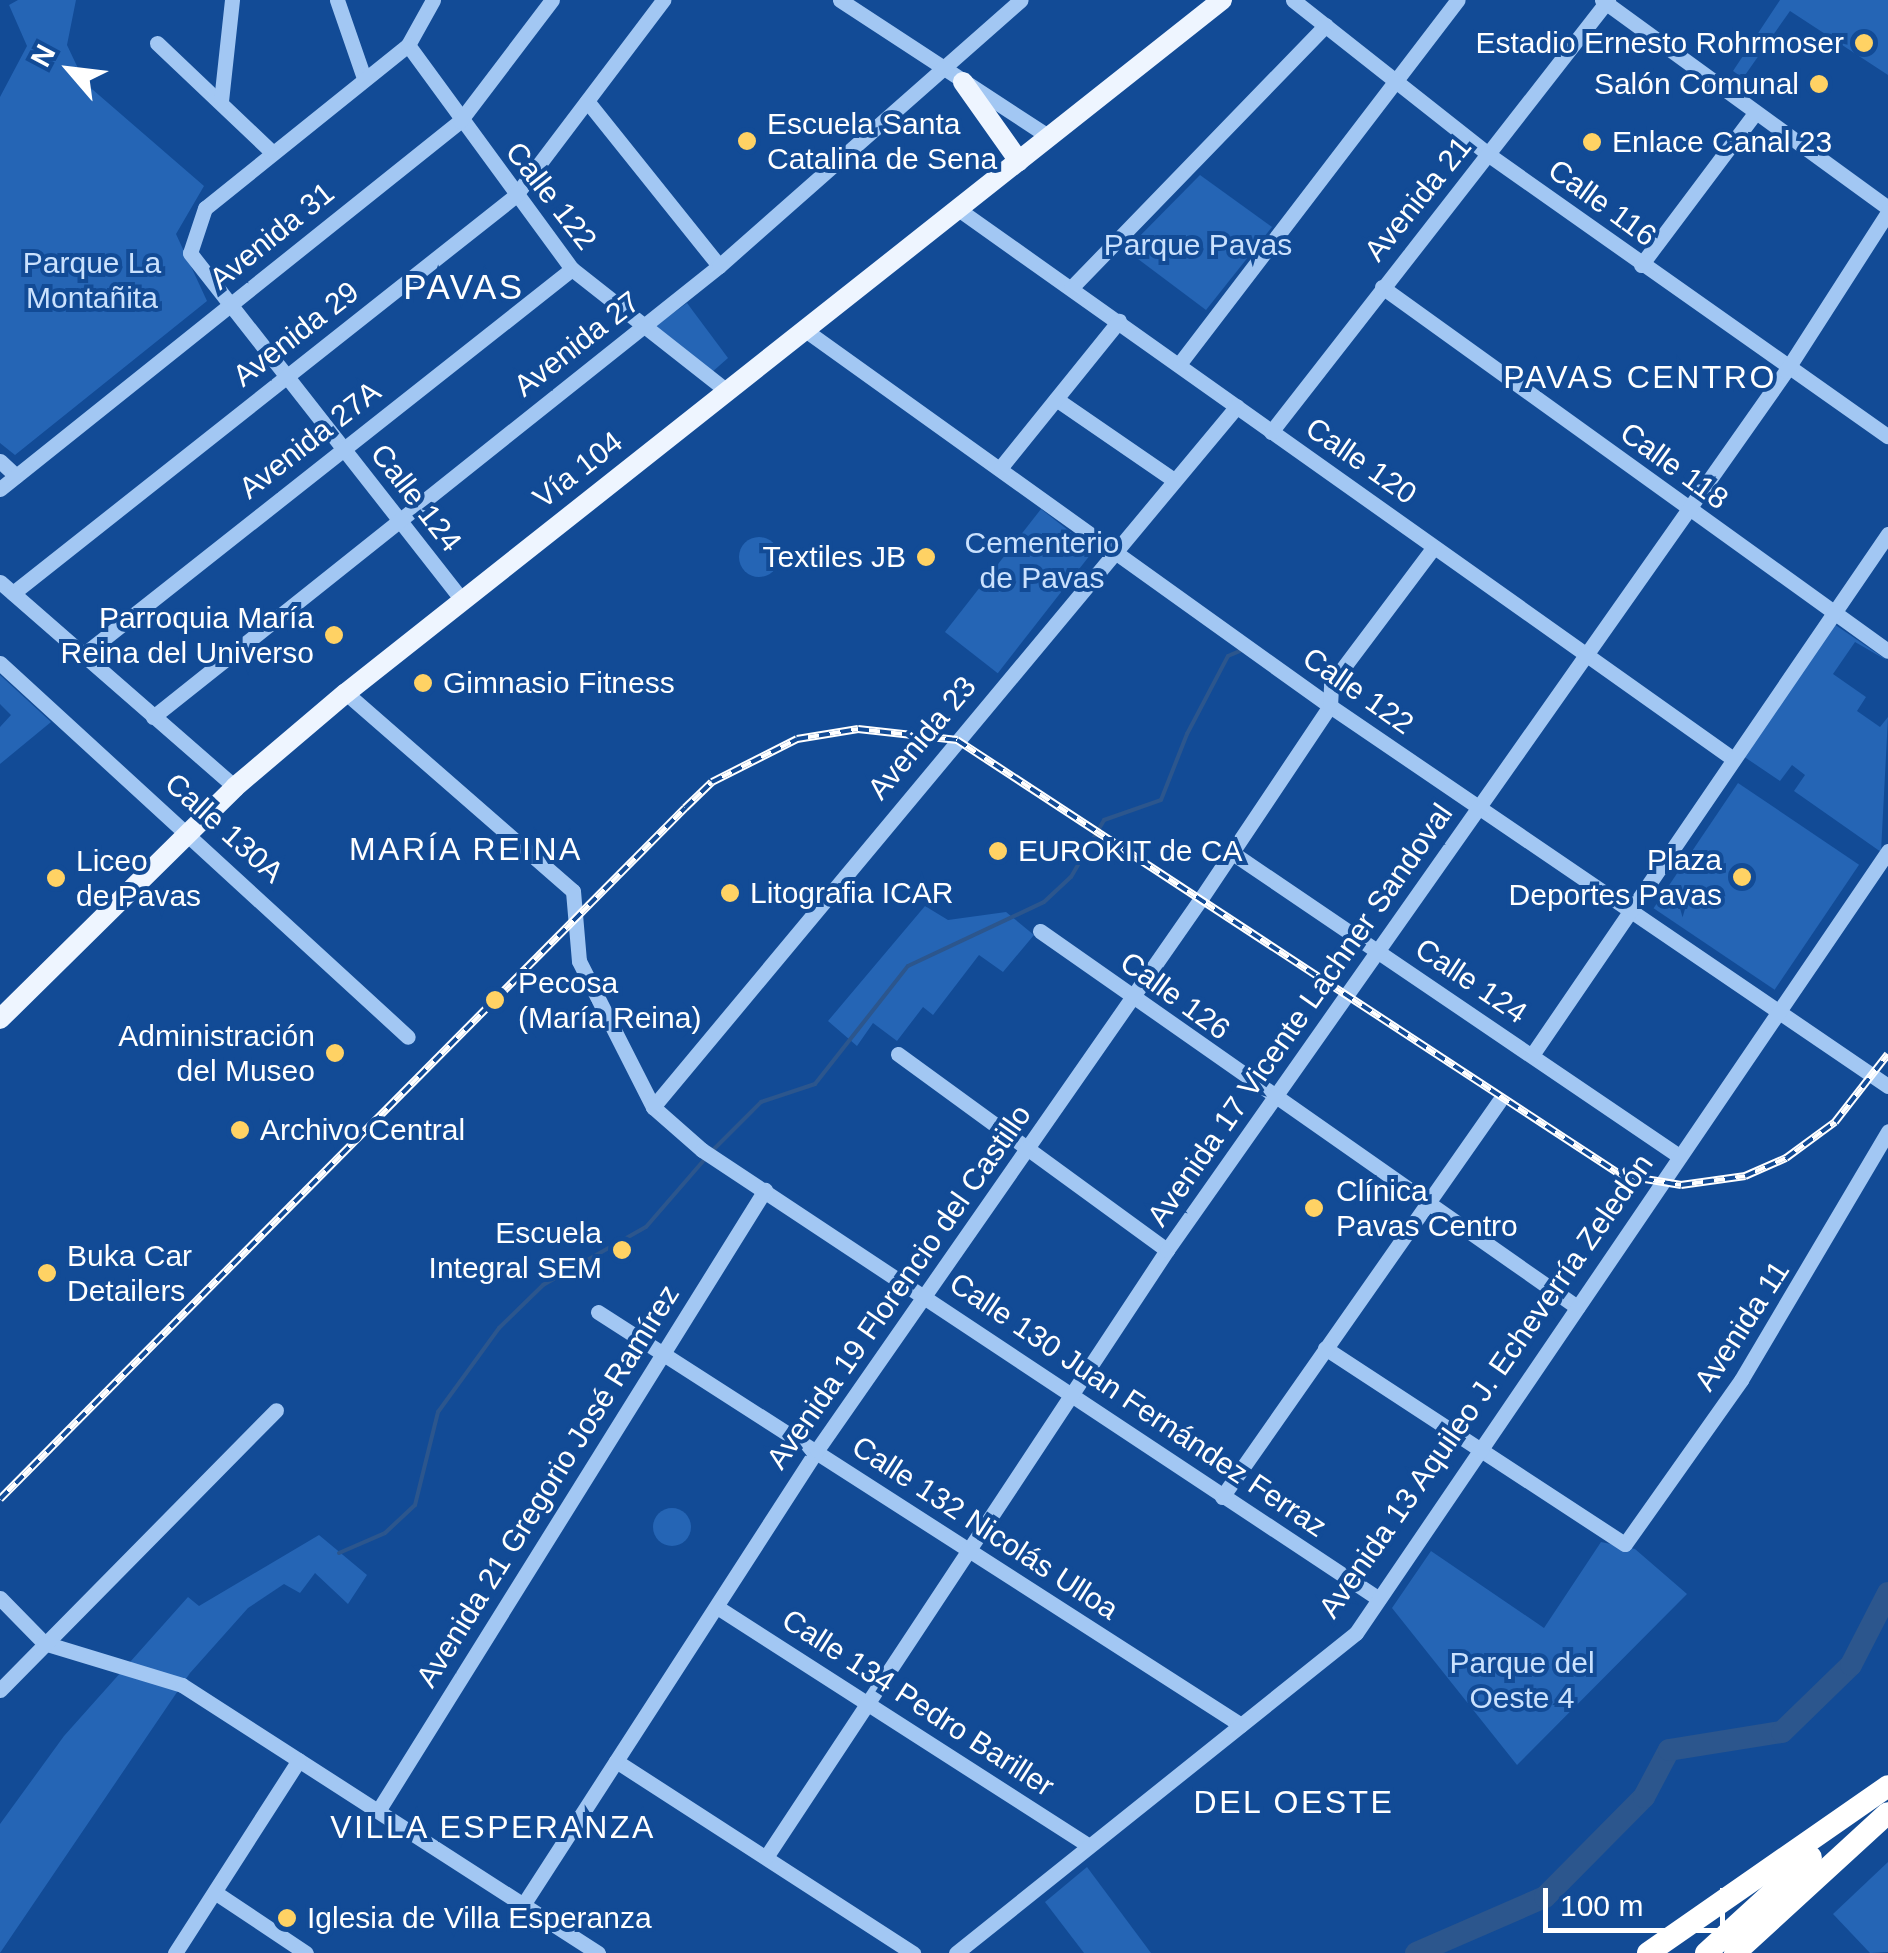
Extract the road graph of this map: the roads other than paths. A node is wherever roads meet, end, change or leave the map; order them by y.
1 (232, 0) edge
2 (337, 0) edge
3 (433, 0) edge
4 (552, 0) edge
5 (663, 0) edge
6 (840, 0) edge
7 (1021, 0) edge
8 (1222, 0) edge
9 (1293, 0) edge
10 (1458, 0) edge
11 (1605, 1) edge
12 (1326, 26) junction
13 (157, 43) dead end
14 (408, 44) junction
15 (941, 68) junction
16 (364, 78) junction
17 (963, 82) junction
18 (1397, 82) junction
19 (221, 101) junction
20 (588, 101) junction
21 (1756, 113) junction
22 (460, 122) junction
23 (1049, 137) junction
24 (271, 151) junction
25 (1489, 155) junction
26 (1019, 161) junction
27 (514, 196) junction
28 (958, 209) junction
29 (1888, 210) edge
30 (1641, 265) junction
31 (720, 266) junction
32 (572, 269) junction
33 (1382, 287) junction
34 (1071, 288) junction
35 (227, 308) junction
36 (1118, 320) junction
37 (644, 326) junction
38 (805, 330) junction
39 (1180, 363) junction
40 (1786, 371) junction
41 (284, 379) junction
42 (727, 392) junction
43 (1056, 399) junction
44 (1237, 406) junction
45 (1271, 432) junction
46 (1888, 436) edge
47 (342, 450) junction
48 (0, 461) edge
49 (1001, 468) junction
50 (16, 476) junction
51 (1174, 480) junction
52 (0, 489) edge
53 (1687, 510) junction
54 (398, 521) junction
55 (1888, 534) edge
56 (1434, 547) junction
57 (1114, 550) junction
58 (0, 582) edge
59 (13, 593) junction
60 (462, 600) junction
61 (1834, 614) junction
62 (1888, 650) edge
63 (83, 655) junction
64 (1586, 658) junction
65 (0, 663) edge
66 (346, 693) junction
67 (1330, 706) junction
68 (154, 718) junction
69 (1732, 758) junction
70 (235, 787) junction
71 (1480, 808) junction
72 (188, 832) junction
73 (1231, 852) junction
74 (1886, 860) edge
75 (1632, 906) junction
76 (1040, 930) dead end
77 (1381, 954) junction
78 (1132, 1001) junction
79 (1779, 1009) junction
80 (0, 1019) edge
81 (408, 1037) dead end
82 (898, 1054) dead end
83 (1532, 1054) junction
84 (1888, 1086) edge
85 (1273, 1099) junction
86 (1498, 1102) dead end
87 (653, 1107) junction
88 (1888, 1132) edge
89 (1026, 1152) junction
90 (1679, 1156) junction
91 (764, 1190) junction
92 (1426, 1203) junction
93 (1167, 1250) junction
94 (925, 1295) junction
95 (1576, 1306) junction
96 (598, 1312) dead end
97 (1325, 1348) junction
98 (664, 1353) junction
99 (1073, 1392) junction
100 (276, 1410) dead end
101 (818, 1450) junction
102 (1478, 1453) junction
103 (1222, 1496) junction
104 (968, 1548) junction
105 (0, 1598) edge
106 (1379, 1599) junction
107 (716, 1607) junction
108 (44, 1643) junction
109 (0, 1690) edge
110 (866, 1702) junction
111 (1241, 1725) junction
112 (299, 1760) junction
113 (616, 1761) junction
114 (1888, 1787) edge
115 (378, 1811) junction
116 (1888, 1813) edge
117 (1090, 1846) junction
118 (766, 1857) junction
119 (216, 1893) junction
120 (523, 1904) junction
121 (175, 1953) edge
122 (306, 1953) edge
123 (598, 1953) edge
124 (913, 1953) edge
125 (956, 1953) edge
126 (1648, 1953) edge
127 (1706, 1953) edge
128 (1736, 1953) edge

1 - 19 street
2 - 16 street
3 - 14 street
4 - 22 street, Avenida 31
5 - 20 street, Avenida 29
6 - 15 street
7 - 15 street, Avenida 27
8 - 23 main road, Vía 104
9 - 12 street, Calle 116
10 - 18 street
11 - 21 street
11 - 25 street, Avenida 21
12 - 18 street, Calle 116
12 - 34 street
13 - 19 street
14 - 16 street
14 - 22 street, Calle 122
15 - 17 street
15 - 31 street, Avenida 27
16 - 24 street
17 - 23 street
17 - 26 main road
18 - 25 street, Calle 116
18 - 39 street
19 - 24 street
20 - 27 street, Avenida 29
20 - 31 street
21 - 29 street
21 - 30 street
22 - 27 street, Calle 122
22 - 35 street, Avenida 31
23 - 26 main road, Vía 104
24 - 35 street, Calle 124
25 - 30 street, Calle 116
25 - 33 street, Avenida 21
26 - 28 main road, Vía 104
27 - 32 street, Calle 122
27 - 41 street, Avenida 29
28 - 34 street, Calle 120
28 - 38 main road, Vía 104
29 - 40 street, Avenida 17 Vicente Lachner Sandoval
30 - 40 street, Calle 116
31 - 37 street, Avenida 27
32 - 37 street, Calle 122
32 - 47 street, Avenida 27A
33 - 45 street, Avenida 21
33 - 53 street, Calle 118
34 - 36 street, Calle 120
35 - 41 street, Calle 124
35 - 50 street, Avenida 31
36 - 39 street, Calle 120
36 - 43 street
37 - 42 street, Calle 122
37 - 54 street, Avenida 27
38 - 42 main road, Vía 104
38 - 49 street, Calle 122
39 - 44 street, Calle 120
40 - 46 street, Calle 116
40 - 53 street, Avenida 17 Vicente Lachner Sandoval
41 - 47 street, Calle 124
41 - 59 street, Avenida 29
42 - 60 main road, Vía 104
43 - 49 street
43 - 51 street
44 - 45 street, Calle 120
44 - 51 street, Avenida 23
45 - 56 street, Calle 120
47 - 54 street, Calle 124
47 - 63 street, Avenida 27A
48 - 50 street
49 - 57 street, Calle 122
50 - 52 street, Avenida 31
51 - 57 street, Avenida 23
53 - 61 street, Calle 118
53 - 64 street, Avenida 17 Vicente Lachner Sandoval
54 - 60 street, Calle 124
54 - 68 street, Avenida 27
55 - 61 street
56 - 64 street, Calle 120
56 - 67 street, Avenida 19 Florencio del Castillo
57 - 67 street, Calle 122
57 - 87 street, Avenida 23
58 - 59 street
59 - 63 street
60 - 66 main road, Vía 104
61 - 62 street, Calle 118
61 - 69 street
63 - 68 street
64 - 69 street, Calle 120
64 - 71 street, Avenida 17 Vicente Lachner Sandoval
65 - 72 street, Calle 130A
66 - 70 main road, Vía 104
66 - 87 street
67 - 71 street, Calle 122
67 - 73 street, Avenida 19 Florencio del Castillo
68 - 70 street
69 - 75 street
70 - 72 main road, Vía 104
71 - 75 street, Calle 122
71 - 77 street, Avenida 17 Vicente Lachner Sandoval
72 - 80 main road, Vía 104
72 - 81 street, Calle 130A
73 - 77 street, Calle 124
73 - 78 street, Avenida 19 Florencio del Castillo
74 - 79 street, Avenida 13 Aquileo J. Echeverría Zeledón
75 - 79 street, Calle 122
75 - 83 street
76 - 78 street, Calle 126
77 - 83 street, Calle 124
77 - 85 street, Avenida 17 Vicente Lachner Sandoval
78 - 85 street, Calle 126
78 - 89 street, Avenida 19 Florencio del Castillo
79 - 84 street, Calle 122
79 - 90 street, Avenida 13 Aquileo J. Echeverría Zeledón
82 - 89 street
83 - 90 street, Calle 124
85 - 92 street, Calle 126
85 - 93 street, Avenida 17 Vicente Lachner Sandoval
86 - 92 street
87 - 91 street, Calle 130 Juan Fernández Ferraz
88 - 102 street, Avenida 11
89 - 93 street
89 - 94 street, Avenida 19 Florencio del Castillo
90 - 95 street, Avenida 13 Aquileo J. Echeverría Zeledón
91 - 94 street, Calle 130 Juan Fernández Ferraz
91 - 98 street, Avenida 21 Gregorio José Ramírez
92 - 95 street, Calle 126
92 - 97 street
93 - 99 street, Avenida 17 Vicente Lachner Sandoval
94 - 99 street, Calle 130 Juan Fernández Ferraz
94 - 101 street, Avenida 19 Florencio del Castillo
95 - 102 street, Avenida 13 Aquileo J. Echeverría Zeledón
96 - 98 street, Calle 132 Nicolás Ulloa
97 - 102 street
97 - 103 street
98 - 101 street, Calle 132 Nicolás Ulloa
98 - 115 street, Avenida 21 Gregorio José Ramírez
99 - 103 street, Calle 130 Juan Fernández Ferraz
99 - 104 street, Avenida 17 Vicente Lachner Sandoval
100 - 108 street
101 - 104 street, Calle 132 Nicolás Ulloa
101 - 107 street, Avenida 19 Florencio del Castillo
102 - 106 street, Avenida 13 Aquileo J. Echeverría Zeledón
103 - 106 street, Calle 130 Juan Fernández Ferraz
104 - 110 street, Avenida 17 Vicente Lachner Sandoval
104 - 111 street, Calle 132 Nicolás Ulloa
105 - 108 street
106 - 111 street, Avenida 13 Aquileo J. Echeverría Zeledón
107 - 110 street, Calle 134 Pedro Bariller
107 - 113 street, Avenida 19 Florencio del Castillo
108 - 109 street
108 - 112 street
110 - 117 street, Calle 134 Pedro Bariller
110 - 118 street, Avenida 17 Vicente Lachner Sandoval
111 - 117 street, Avenida 13 Aquileo J. Echeverría Zeledón
112 - 115 street
112 - 119 street
113 - 118 street
113 - 120 street, Avenida 19 Florencio del Castillo
114 - 126 highway
114 - 127 highway
115 - 120 street
116 - 128 highway
117 - 125 street, Avenida 13 Aquileo J. Echeverría Zeledón
118 - 124 street
119 - 121 street
119 - 122 street
120 - 123 street

